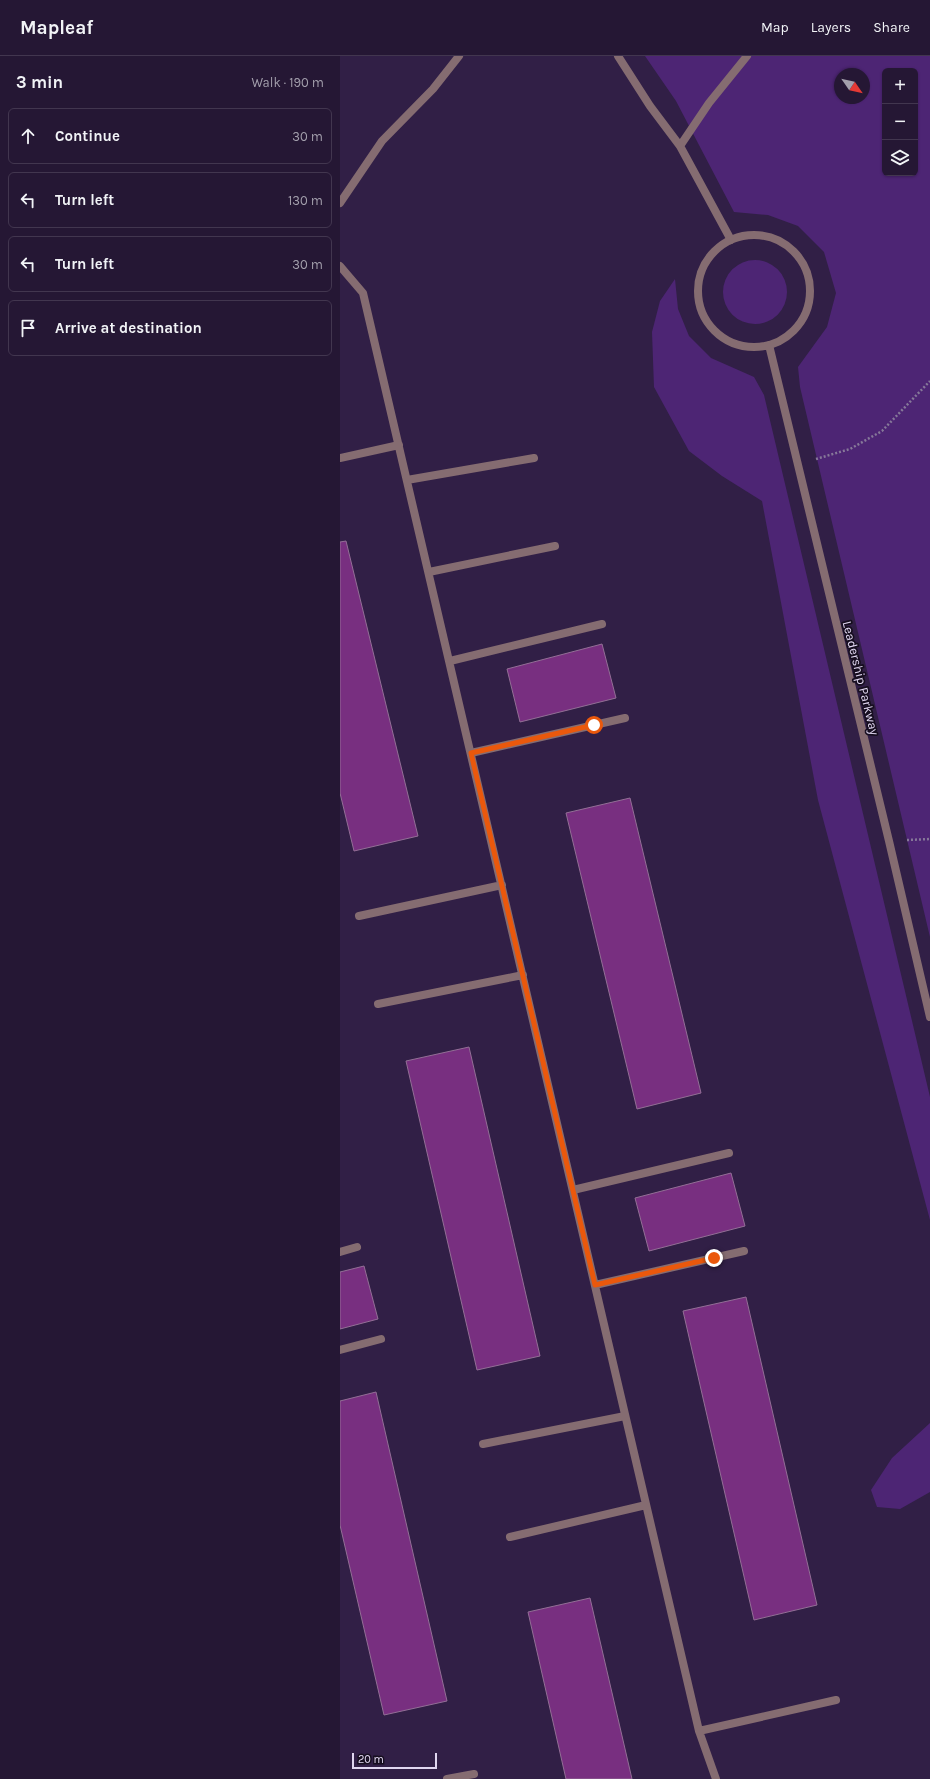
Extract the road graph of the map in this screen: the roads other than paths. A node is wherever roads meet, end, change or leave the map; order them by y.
1 (459, 56) edge
2 (618, 56) edge
3 (747, 56) edge
4 (680, 146) junction
5 (340, 203) edge
6 (732, 240) junction
7 (340, 266) edge
8 (768, 345) junction
9 (399, 445) junction
10 (340, 458) edge
11 (534, 458) dead end
12 (408, 480) junction
13 (555, 546) dead end
14 (429, 572) junction
15 (602, 624) dead end
16 (450, 661) junction
17 (625, 718) dead end
18 (471, 753) junction
19 (502, 885) junction
20 (359, 916) dead end
21 (523, 974) junction
22 (378, 1004) dead end
23 (930, 1017) edge
24 (729, 1153) dead end
25 (573, 1190) junction
26 (357, 1248) dead end
27 (744, 1251) dead end
28 (340, 1252) edge
29 (595, 1285) junction
30 (381, 1338) dead end
31 (340, 1350) edge
32 (625, 1416) junction
33 (483, 1444) dead end
34 (646, 1505) junction
35 (510, 1537) dead end
36 (836, 1700) dead end
37 (699, 1731) junction
38 (474, 1774) dead end
39 (447, 1779) edge
40 (716, 1779) edge

1 - 5 street
2 - 4 street
3 - 4 street
4 - 6 street
6 - 8 street
6 - 8 street
7 - 9 street
8 - 23 street, Leadership Parkway
9 - 10 street
9 - 12 street
11 - 12 street
12 - 14 street
13 - 14 street
14 - 16 street
15 - 16 street
16 - 18 street
17 - 18 street
18 - 19 street
19 - 20 street
19 - 21 street
21 - 22 street
21 - 25 street
24 - 25 street
25 - 29 street
26 - 28 street
27 - 29 street
29 - 32 street
30 - 31 street
32 - 33 street
32 - 34 street
34 - 35 street
34 - 37 street
36 - 37 street
37 - 40 street
38 - 39 street

